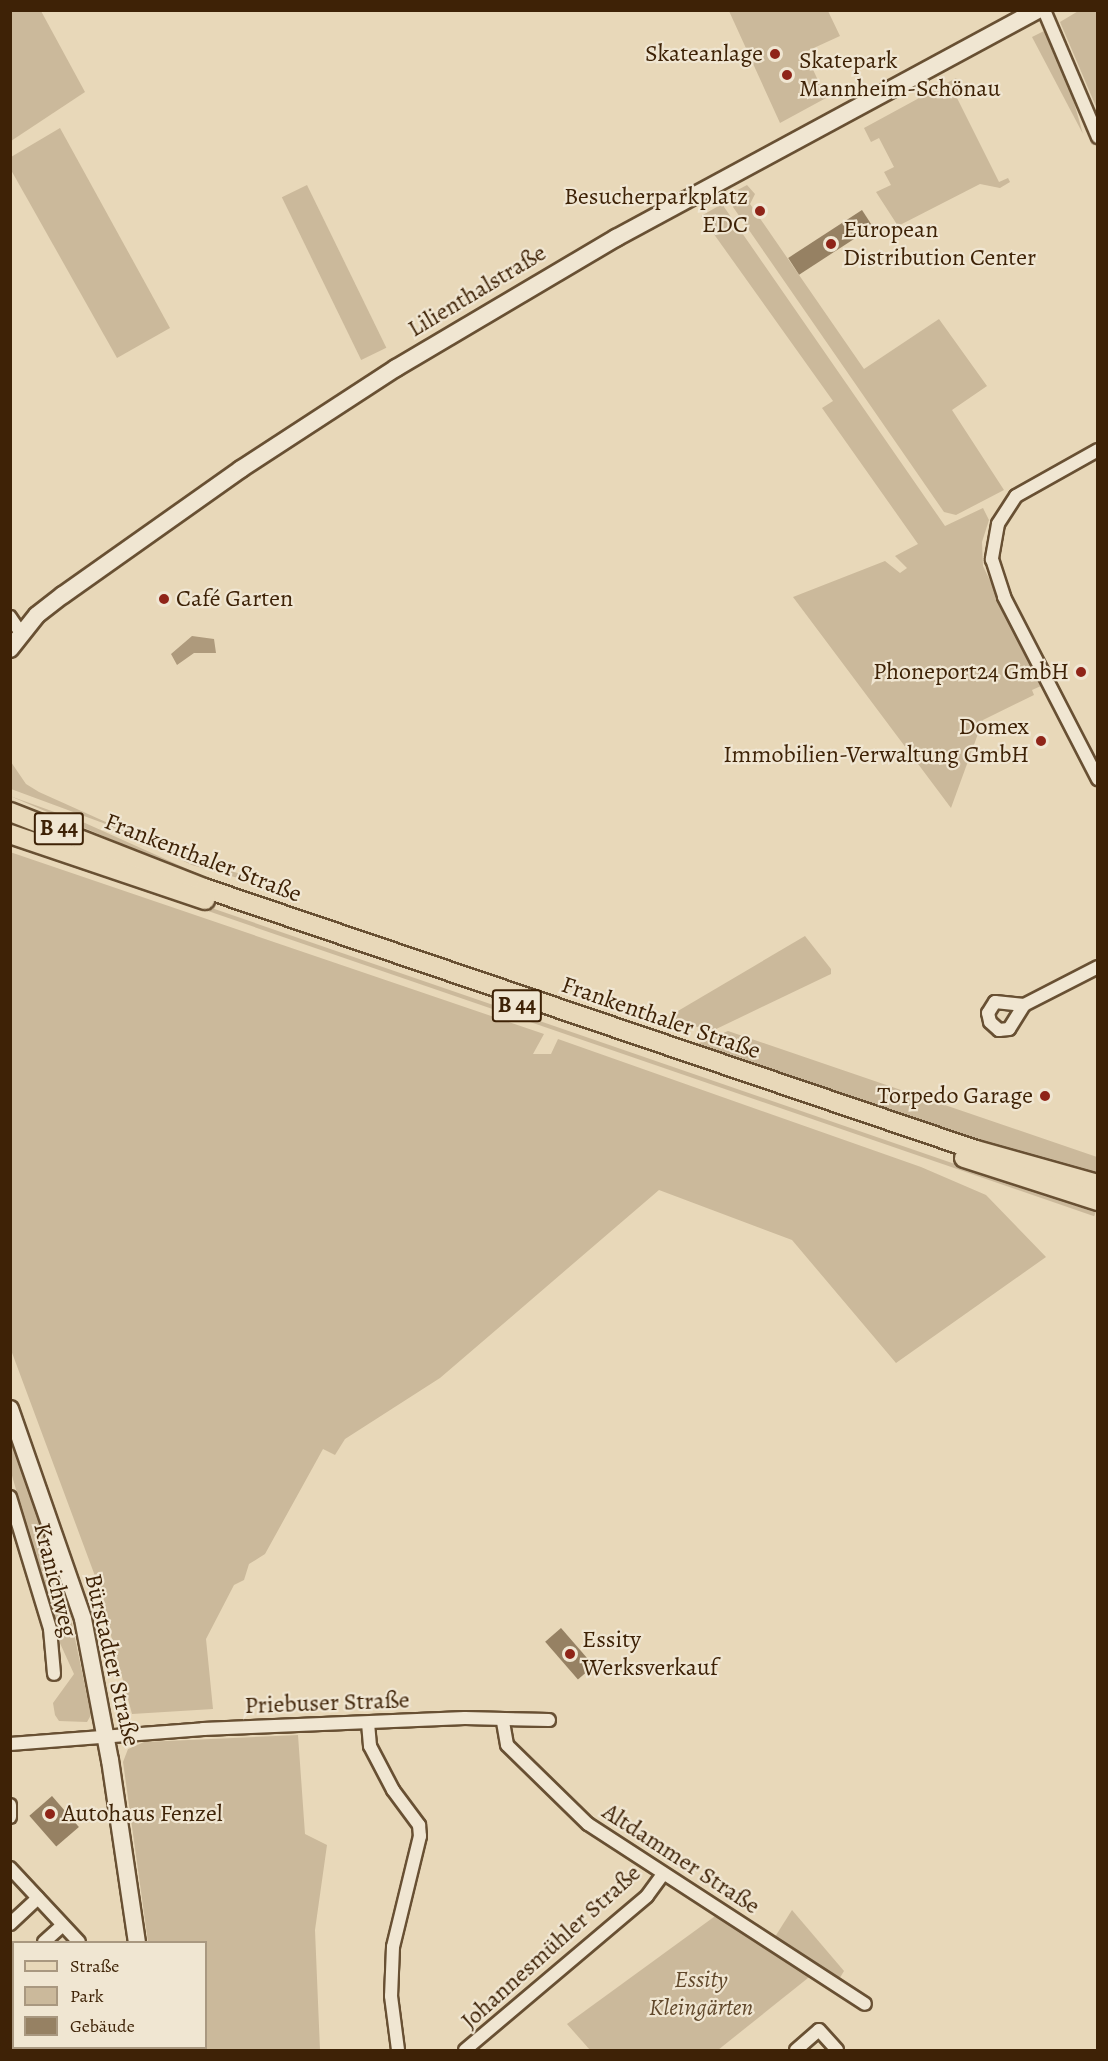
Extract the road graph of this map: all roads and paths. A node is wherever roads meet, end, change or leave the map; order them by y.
1 (1038, 10) edge
2 (1044, 10) edge
3 (1098, 137) edge
4 (1098, 450) edge
5 (10, 617) edge
6 (22, 635) junction
7 (10, 649) edge
8 (1098, 779) edge
9 (10, 812) edge
10 (10, 834) edge
11 (1098, 967) edge
12 (1024, 1005) dead end
13 (1098, 1184) edge
14 (1098, 1201) edge
15 (10, 1409) edge
16 (10, 1497) edge
17 (54, 1674) dead end
18 (549, 1720) dead end
19 (502, 1722) junction
20 (368, 1723) junction
21 (106, 1734) junction
22 (10, 1744) edge
23 (10, 1805) edge
24 (10, 1817) edge
25 (12, 1872) edge
26 (663, 1874) junction
27 (38, 1898) junction
28 (10, 1924) edge
29 (63, 1925) junction
30 (135, 1938) edge
31 (45, 1941) edge
32 (78, 1941) edge
33 (865, 2004) dead end
34 (398, 2050) edge
35 (465, 2050) edge
36 (796, 2050) edge
37 (837, 2050) edge

1 - 6 street, Lilienthalstraße
2 - 3 street
4 - 8 street
5 - 6 street
6 - 7 street, Lilienthalstraße
9 - 13 main road, Frankenthaler Straße / B 44
10 - 14 main road, Frankenthaler Straße / B 44
11 - 12 street
15 - 21 street, Bürstadter Straße
16 - 17 street, Kranichweg
18 - 19 street, Priebuser Straße
19 - 20 street, Priebuser Straße
19 - 26 street, Altdammer Straße
20 - 21 street, Priebuser Straße
20 - 34 street
21 - 22 street, Priebuser Straße
21 - 30 street, Bürstadter Straße
23 - 24 street
25 - 27 street
26 - 33 street, Altdammer Straße
26 - 35 street, Johannesmühler Straße
27 - 28 street
27 - 29 street
29 - 31 street
29 - 32 street
36 - 37 street

